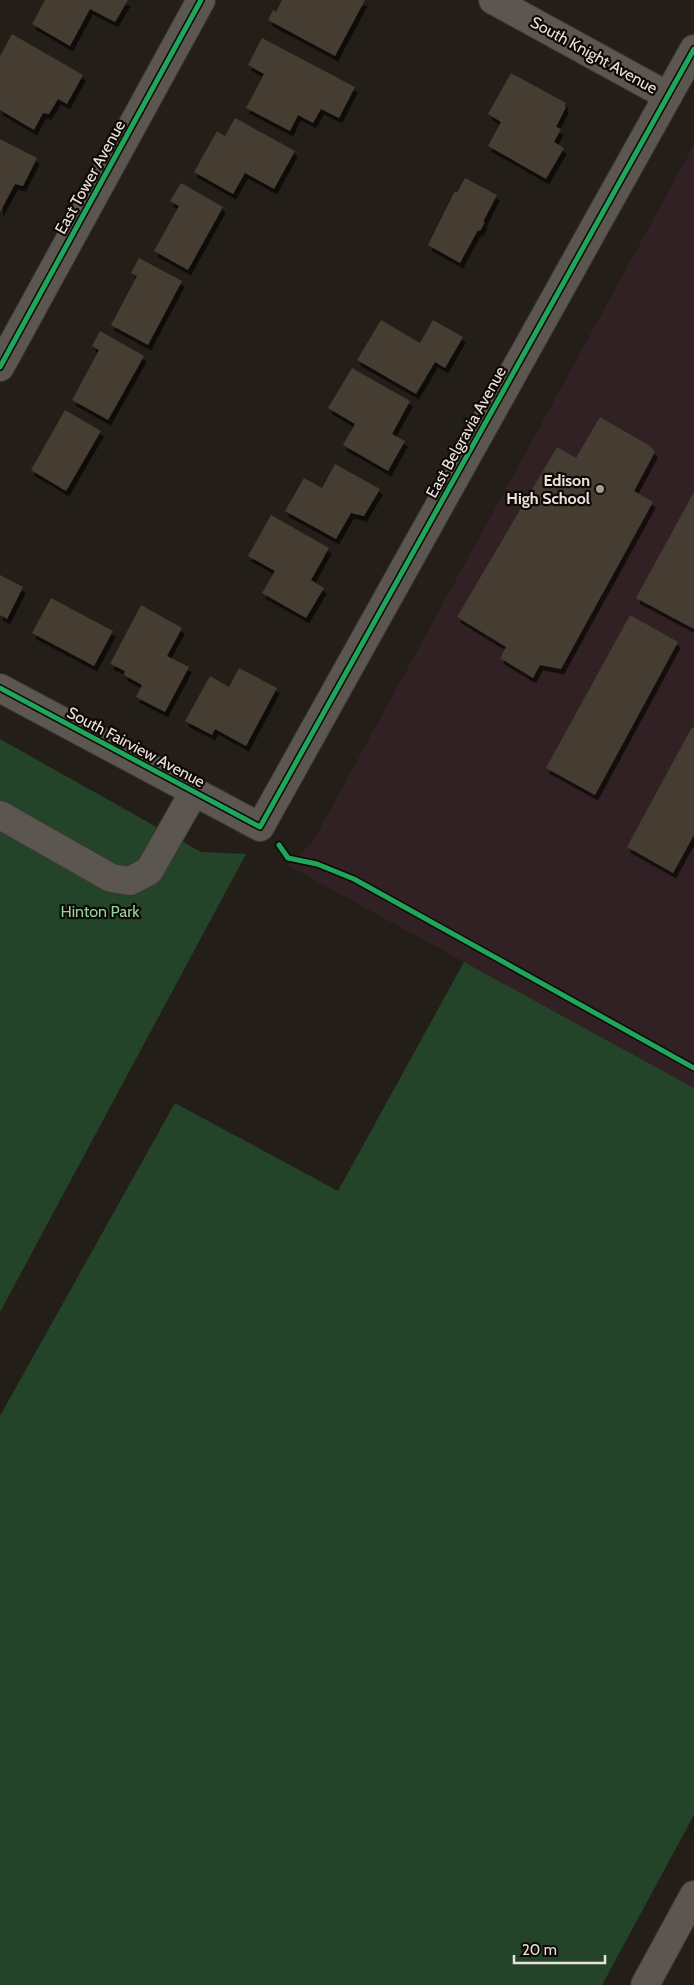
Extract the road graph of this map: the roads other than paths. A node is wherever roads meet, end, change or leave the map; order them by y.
1 (201, 0) edge
2 (493, 0) edge
3 (694, 49) edge
4 (668, 96) junction
5 (0, 367) edge
6 (0, 688) edge
7 (194, 792) junction
8 (0, 815) edge
9 (260, 828) joint
10 (694, 1894) edge
11 (644, 1985) edge

1 - 5 street, East Tower Avenue
2 - 4 street, South Knight Avenue
3 - 4 street, East Belgravia Avenue
4 - 9 street, East Belgravia Avenue
6 - 7 street, South Fairview Avenue
7 - 8 street
7 - 9 street, South Fairview Avenue
10 - 11 street

